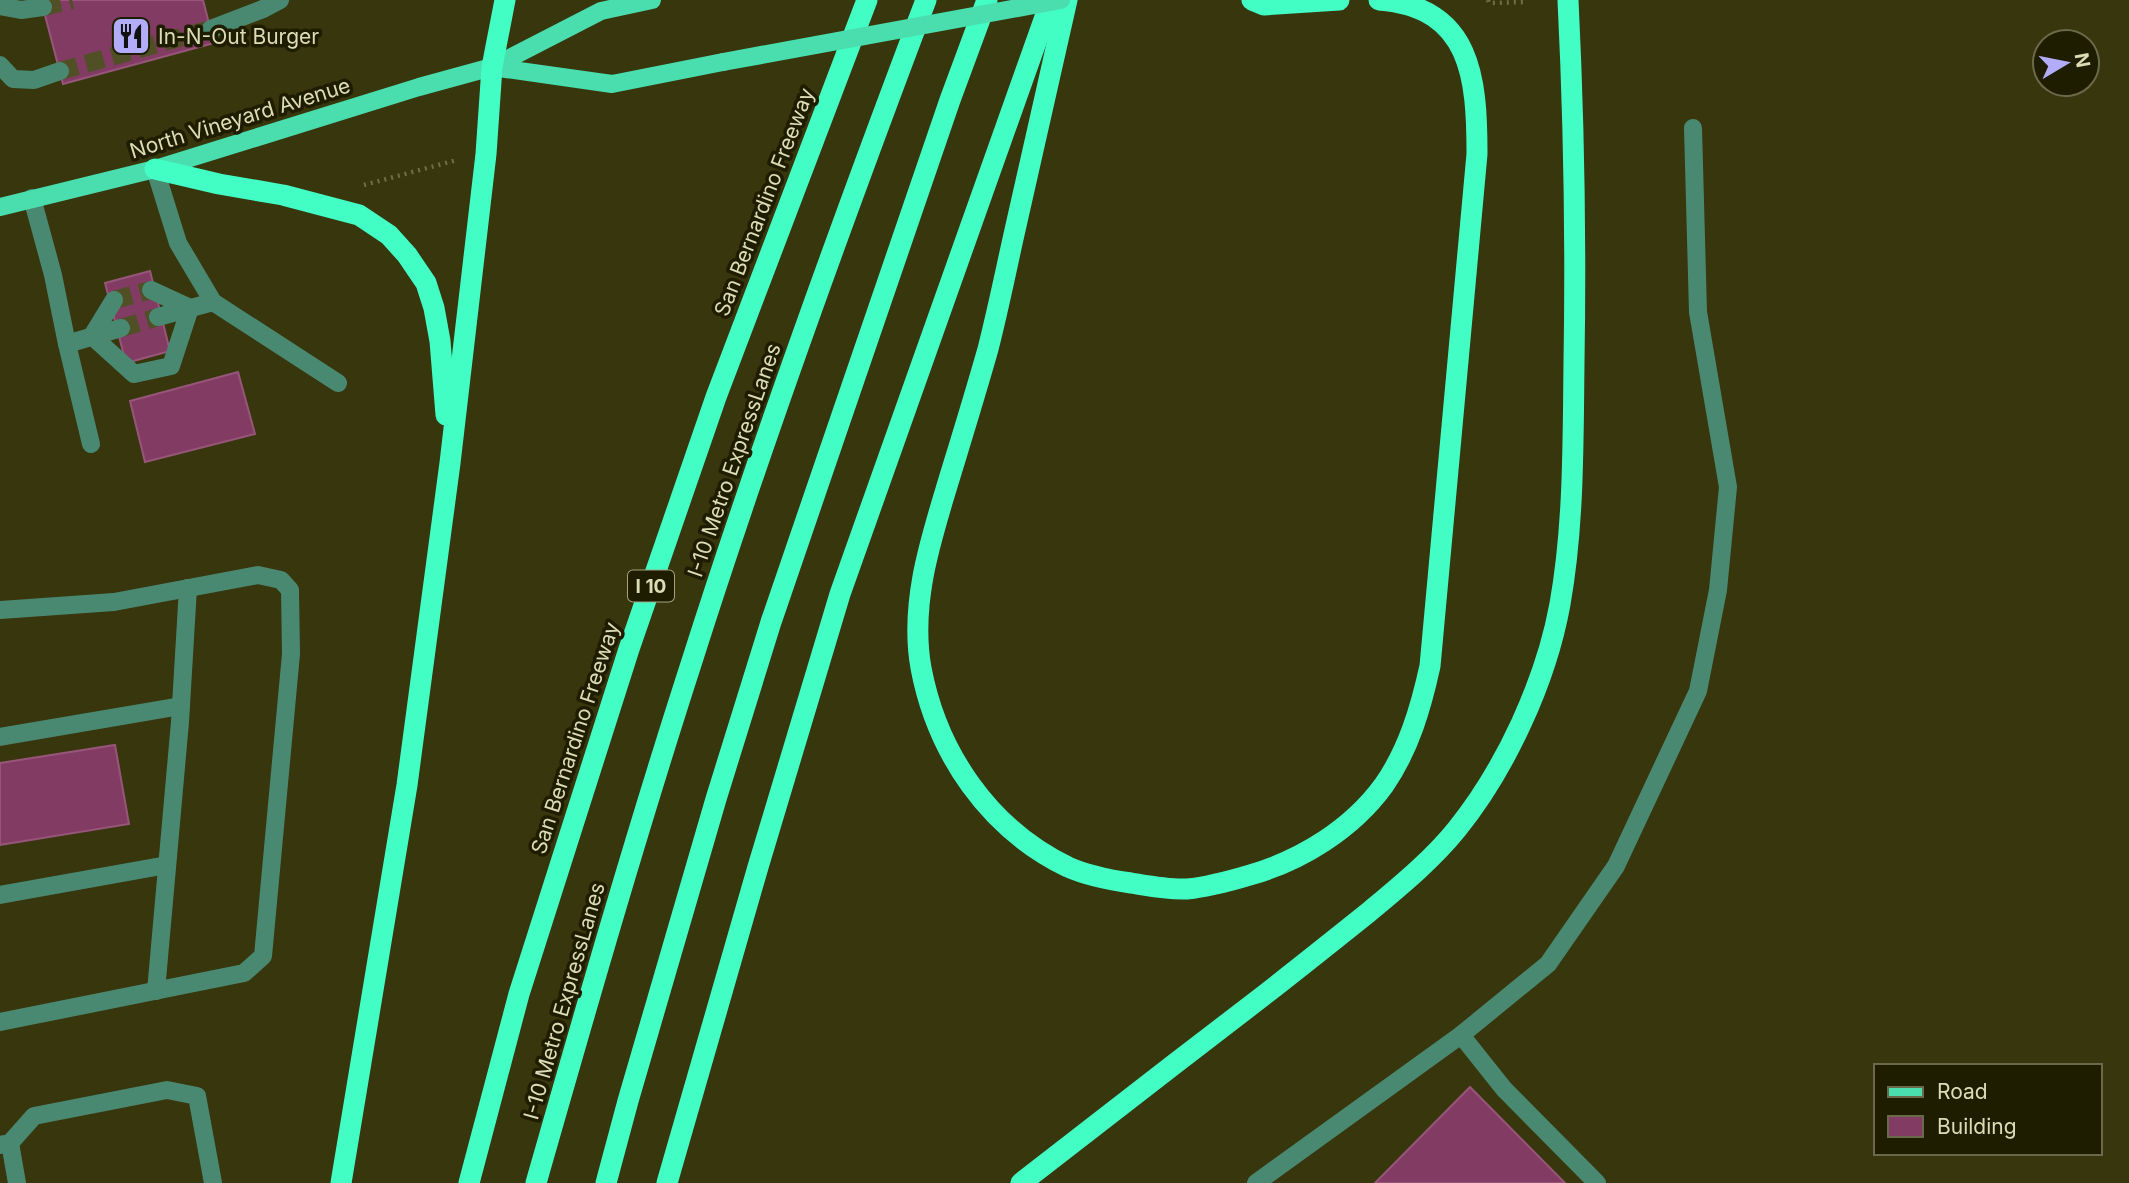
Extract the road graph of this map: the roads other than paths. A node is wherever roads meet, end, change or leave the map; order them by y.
1 (280, 0) edge
2 (505, 0) edge
3 (652, 0) edge
4 (867, 0) edge
5 (926, 0) edge
6 (987, 0) edge
7 (1051, 0) edge
8 (1061, 0) edge
9 (1067, 0) edge
10 (1252, 0) edge
11 (1339, 0) edge
12 (1379, 0) edge
13 (1568, 0) edge
14 (0, 6) edge
15 (43, 8) dead end
16 (211, 29) tunnel mouth
17 (0, 65) edge
18 (492, 67) junction
19 (60, 71) tunnel mouth
20 (1693, 128) dead end
21 (155, 169) junction
22 (32, 198) junction
23 (0, 208) edge
24 (151, 290) tunnel mouth
25 (114, 300) tunnel mouth
26 (212, 302) junction
27 (190, 308) junction
28 (158, 317) tunnel mouth
29 (121, 328) tunnel mouth
30 (92, 336) junction
31 (67, 344) junction
32 (338, 383) dead end
33 (91, 444) dead end
34 (450, 463) junction
35 (188, 588) junction
36 (0, 610) edge
37 (181, 706) junction
38 (0, 737) edge
39 (167, 865) junction
40 (0, 895) edge
41 (156, 991) junction
42 (0, 1022) edge
43 (1461, 1035) junction
44 (5, 1144) edge
45 (17, 1183) edge
46 (213, 1183) edge
47 (341, 1183) edge
48 (469, 1183) edge
49 (536, 1183) edge
50 (606, 1183) edge
51 (667, 1183) edge
52 (1021, 1183) edge
53 (1256, 1183) edge
54 (1597, 1183) edge

1 - 16 lane
2 - 18 highway
3 - 18 main road, North Vineyard Avenue
4 - 48 highway, San Bernardino Freeway / I 10
5 - 49 highway, I-10 Metro ExpressLanes
6 - 50 highway
7 - 51 highway
8 - 18 main road, North Vineyard Avenue, bridge
9 - 12 highway
10 - 11 highway
13 - 52 highway
14 - 15 lane
17 - 19 lane
18 - 21 main road, North Vineyard Avenue
18 - 34 highway
20 - 43 lane
21 - 22 main road, North Vineyard Avenue
21 - 26 lane
21 - 34 highway
22 - 23 main road, North Vineyard Avenue
22 - 31 lane
24 - 27 lane
25 - 30 lane
26 - 27 lane
26 - 32 lane
27 - 28 lane
27 - 30 lane
29 - 30 lane
30 - 31 lane
31 - 33 lane
34 - 47 highway
35 - 36 lane
35 - 37 lane
35 - 41 lane
37 - 38 lane
37 - 39 lane
39 - 40 lane
39 - 41 lane
41 - 42 lane
43 - 53 lane
43 - 54 lane
44 - 45 lane
44 - 46 lane

